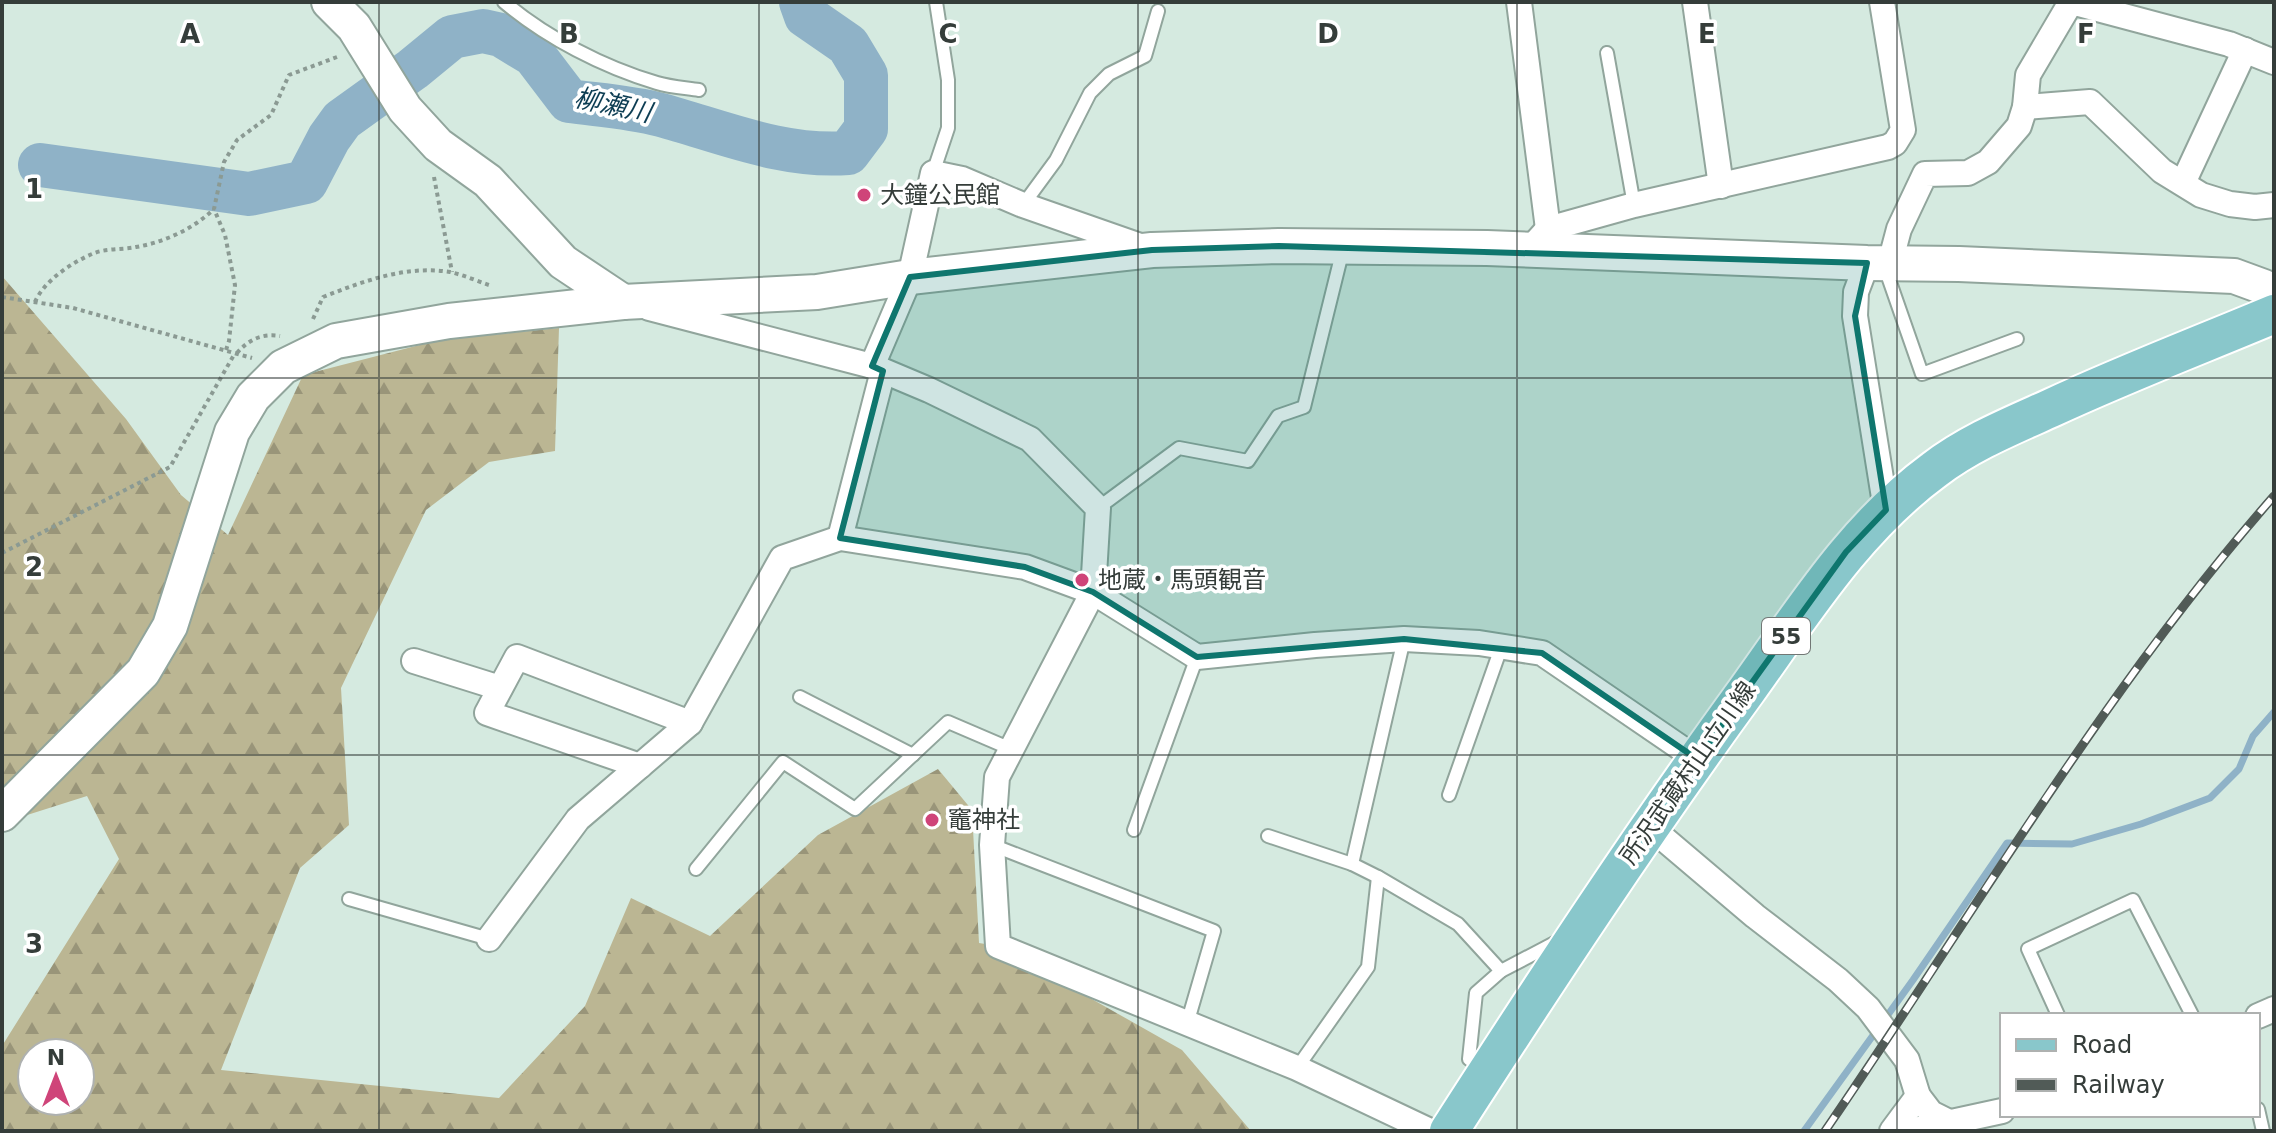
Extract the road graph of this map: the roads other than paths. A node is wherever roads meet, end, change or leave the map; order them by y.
1 (329, 2) edge
2 (504, 2) edge
3 (936, 2) edge
4 (1519, 2) edge
5 (1695, 2) edge
6 (1882, 2) edge
7 (1158, 11) dead end
8 (363, 34) edge
9 (2245, 50) junction
10 (1607, 53) dead end
11 (2274, 62) edge
12 (699, 90) dead end
13 (2025, 107) junction
14 (1895, 143) junction
15 (933, 173) junction
16 (1925, 174) junction
17 (2183, 183) junction
18 (1721, 186) junction
19 (1023, 205) junction
20 (1634, 205) junction
21 (2274, 205) edge
22 (1539, 240) junction
23 (1343, 246) junction
24 (1152, 250) junction
25 (1880, 263) junction
26 (910, 277) junction
27 (2274, 295) edge
28 (623, 302) junction
29 (2274, 314) edge
30 (2017, 339) dead end
31 (877, 368) junction
32 (1098, 508) junction
33 (1886, 510) junction
34 (840, 538) junction
35 (1093, 592) junction
36 (1404, 639) junction
37 (1502, 645) junction
38 (1197, 657) junction
39 (414, 661) dead end
40 (500, 688) junction
41 (800, 697) dead end
42 (690, 723) junction
43 (1011, 749) junction
44 (913, 755) junction
45 (1697, 759) junction
46 (640, 766) junction
47 (1449, 795) dead end
48 (2, 814) edge
49 (1650, 827) junction
50 (1134, 830) dead end
51 (1268, 836) dead end
52 (992, 845) junction
53 (1352, 864) junction
54 (696, 869) dead end
55 (1378, 877) junction
56 (349, 899) dead end
57 (1576, 934) junction
58 (489, 939) joint
59 (1501, 971) junction
60 (2057, 1013) edge
61 (2191, 1013) edge
62 (1187, 1024) junction
63 (1297, 1068) junction
64 (1486, 1072) junction
65 (1918, 1096) junction
66 (2000, 1111) edge
67 (1949, 1122) junction
68 (1430, 1131) edge
69 (1449, 1131) edge
70 (1892, 1131) edge
71 (1910, 1131) edge

1 - 8 street
2 - 12 lane
3 - 15 lane
4 - 22 street
5 - 18 street
6 - 14 street
7 - 19 lane
8 - 28 street
9 - 11 street
9 - 13 street
9 - 17 street
10 - 20 lane
13 - 16 street
13 - 17 street
14 - 16 street
14 - 18 street
15 - 19 street
15 - 26 street
16 - 25 street
17 - 21 street
18 - 20 street
19 - 24 street
20 - 22 street
22 - 23 street
22 - 25 street
23 - 24 street
23 - 32 lane
24 - 26 street
25 - 27 street
25 - 30 lane
25 - 33 street
26 - 28 street
26 - 31 street
28 - 31 street
28 - 48 street
29 - 33 main road, 所沢武蔵村山立川線 / 55
31 - 32 street
31 - 34 street
32 - 35 street
33 - 45 main road, 所沢武蔵村山立川線 / 55
34 - 35 street
34 - 42 street
35 - 38 street
35 - 43 street
36 - 37 street
36 - 38 street
36 - 53 lane
37 - 45 street
37 - 47 lane
38 - 50 lane
39 - 40 street
40 - 42 street
40 - 46 street
41 - 44 lane
42 - 46 street
43 - 44 lane
43 - 52 street
44 - 54 lane
45 - 49 main road, 所沢武蔵村山立川線 / 55
46 - 58 street
49 - 57 main road, 所沢武蔵村山立川線 / 55
49 - 65 street
51 - 53 lane
52 - 62 street
52 - 62 lane
53 - 55 lane
55 - 59 lane
55 - 63 lane
56 - 58 lane
57 - 59 lane
57 - 64 main road, 所沢武蔵村山立川線 / 55
59 - 64 lane
60 - 61 lane
62 - 63 street
63 - 68 street
64 - 69 main road, 所沢武蔵村山立川線 / 55
65 - 67 street
65 - 70 street
66 - 67 street
67 - 71 street

